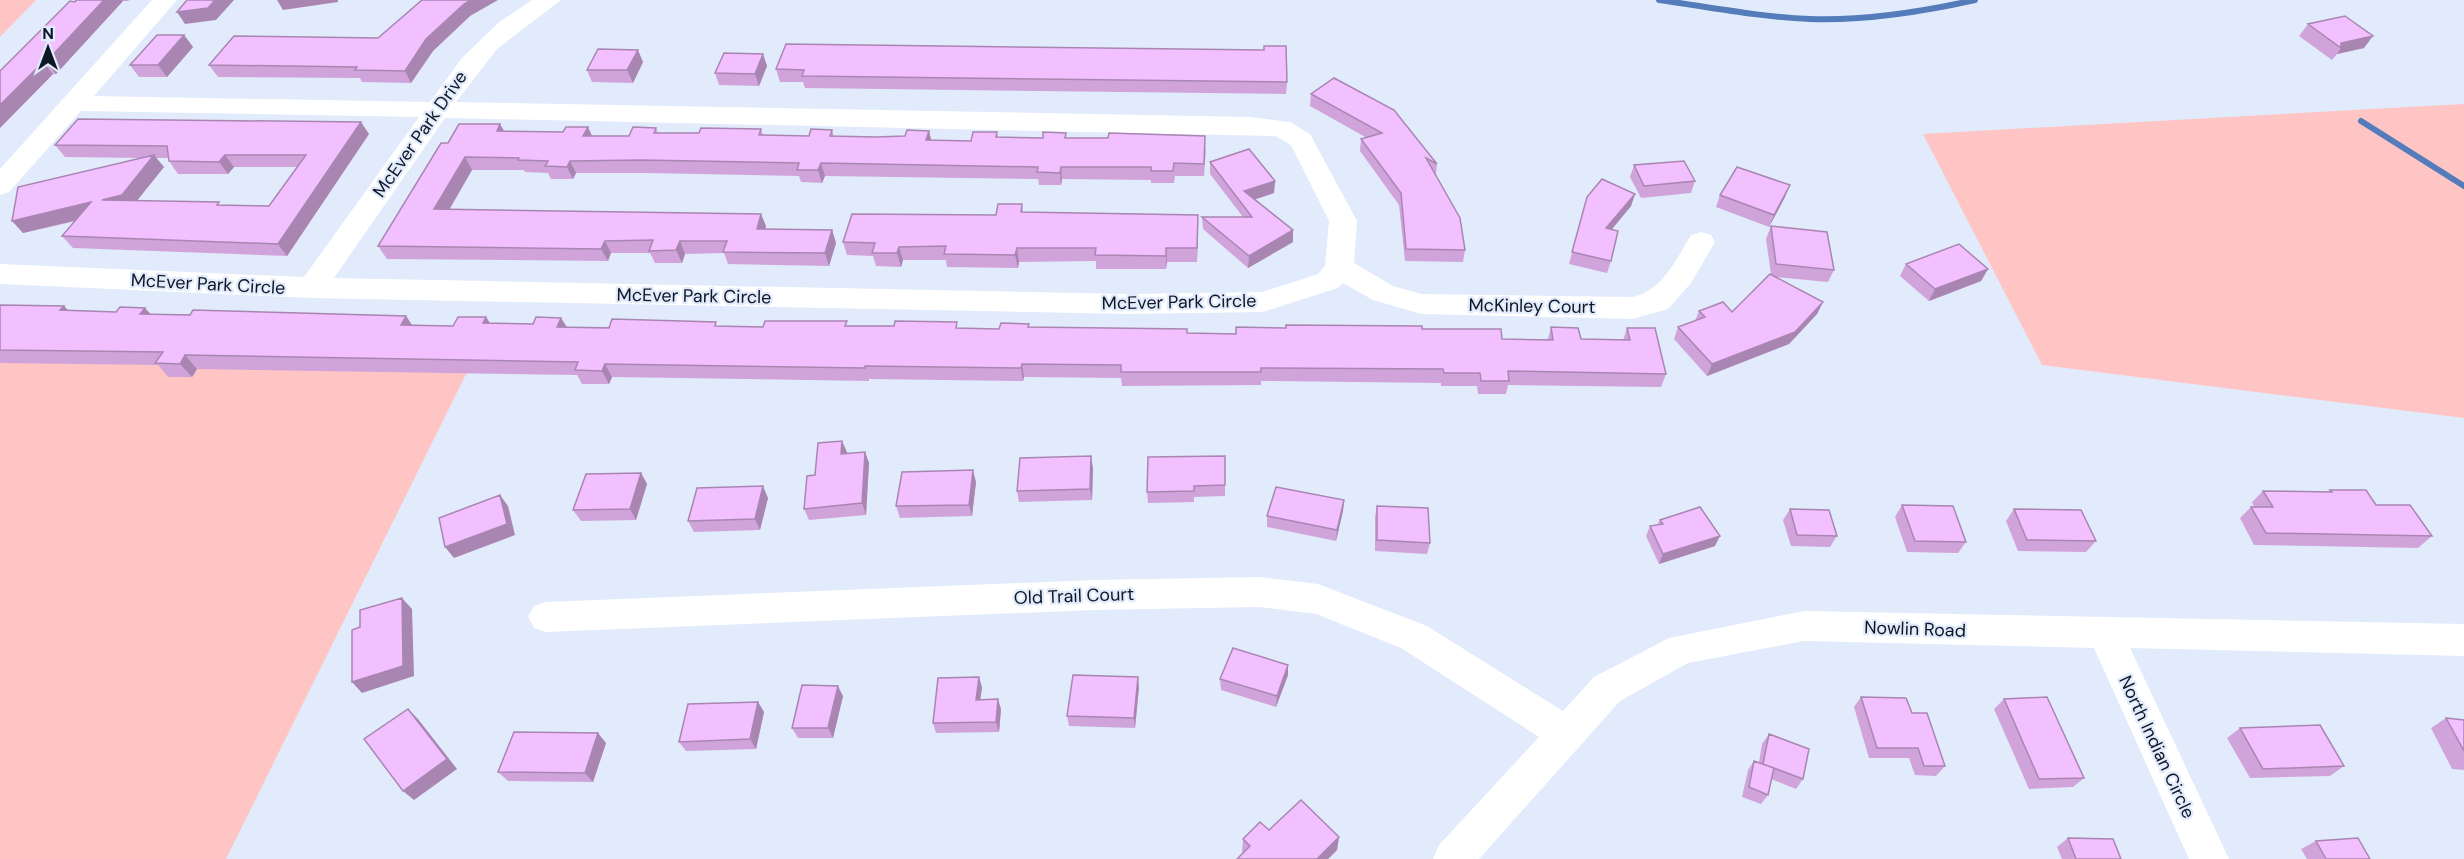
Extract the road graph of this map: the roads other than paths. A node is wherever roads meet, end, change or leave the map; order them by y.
1 (165, 0) edge
2 (549, 0) edge
3 (72, 103) junction
4 (437, 110) junction
5 (0, 186) edge
6 (1701, 242) dead end
7 (1339, 268) junction
8 (0, 274) edge
9 (312, 288) junction
10 (546, 617) dead end
11 (2106, 635) junction
12 (2464, 640) edge
13 (1567, 734) junction
14 (1453, 859) edge
15 (2209, 859) edge

1 - 3 street
2 - 4 street, McEver Park Drive
3 - 4 street
3 - 5 street
4 - 7 street
4 - 9 street, McEver Park Drive
6 - 7 street, McKinley Court
7 - 9 street, McEver Park Circle
8 - 9 street, McEver Park Circle
10 - 13 street, Old Trail Court
11 - 12 street, Nowlin Road
11 - 13 street, Nowlin Road
11 - 15 street, North Indian Circle
13 - 14 street, Nowlin Road

